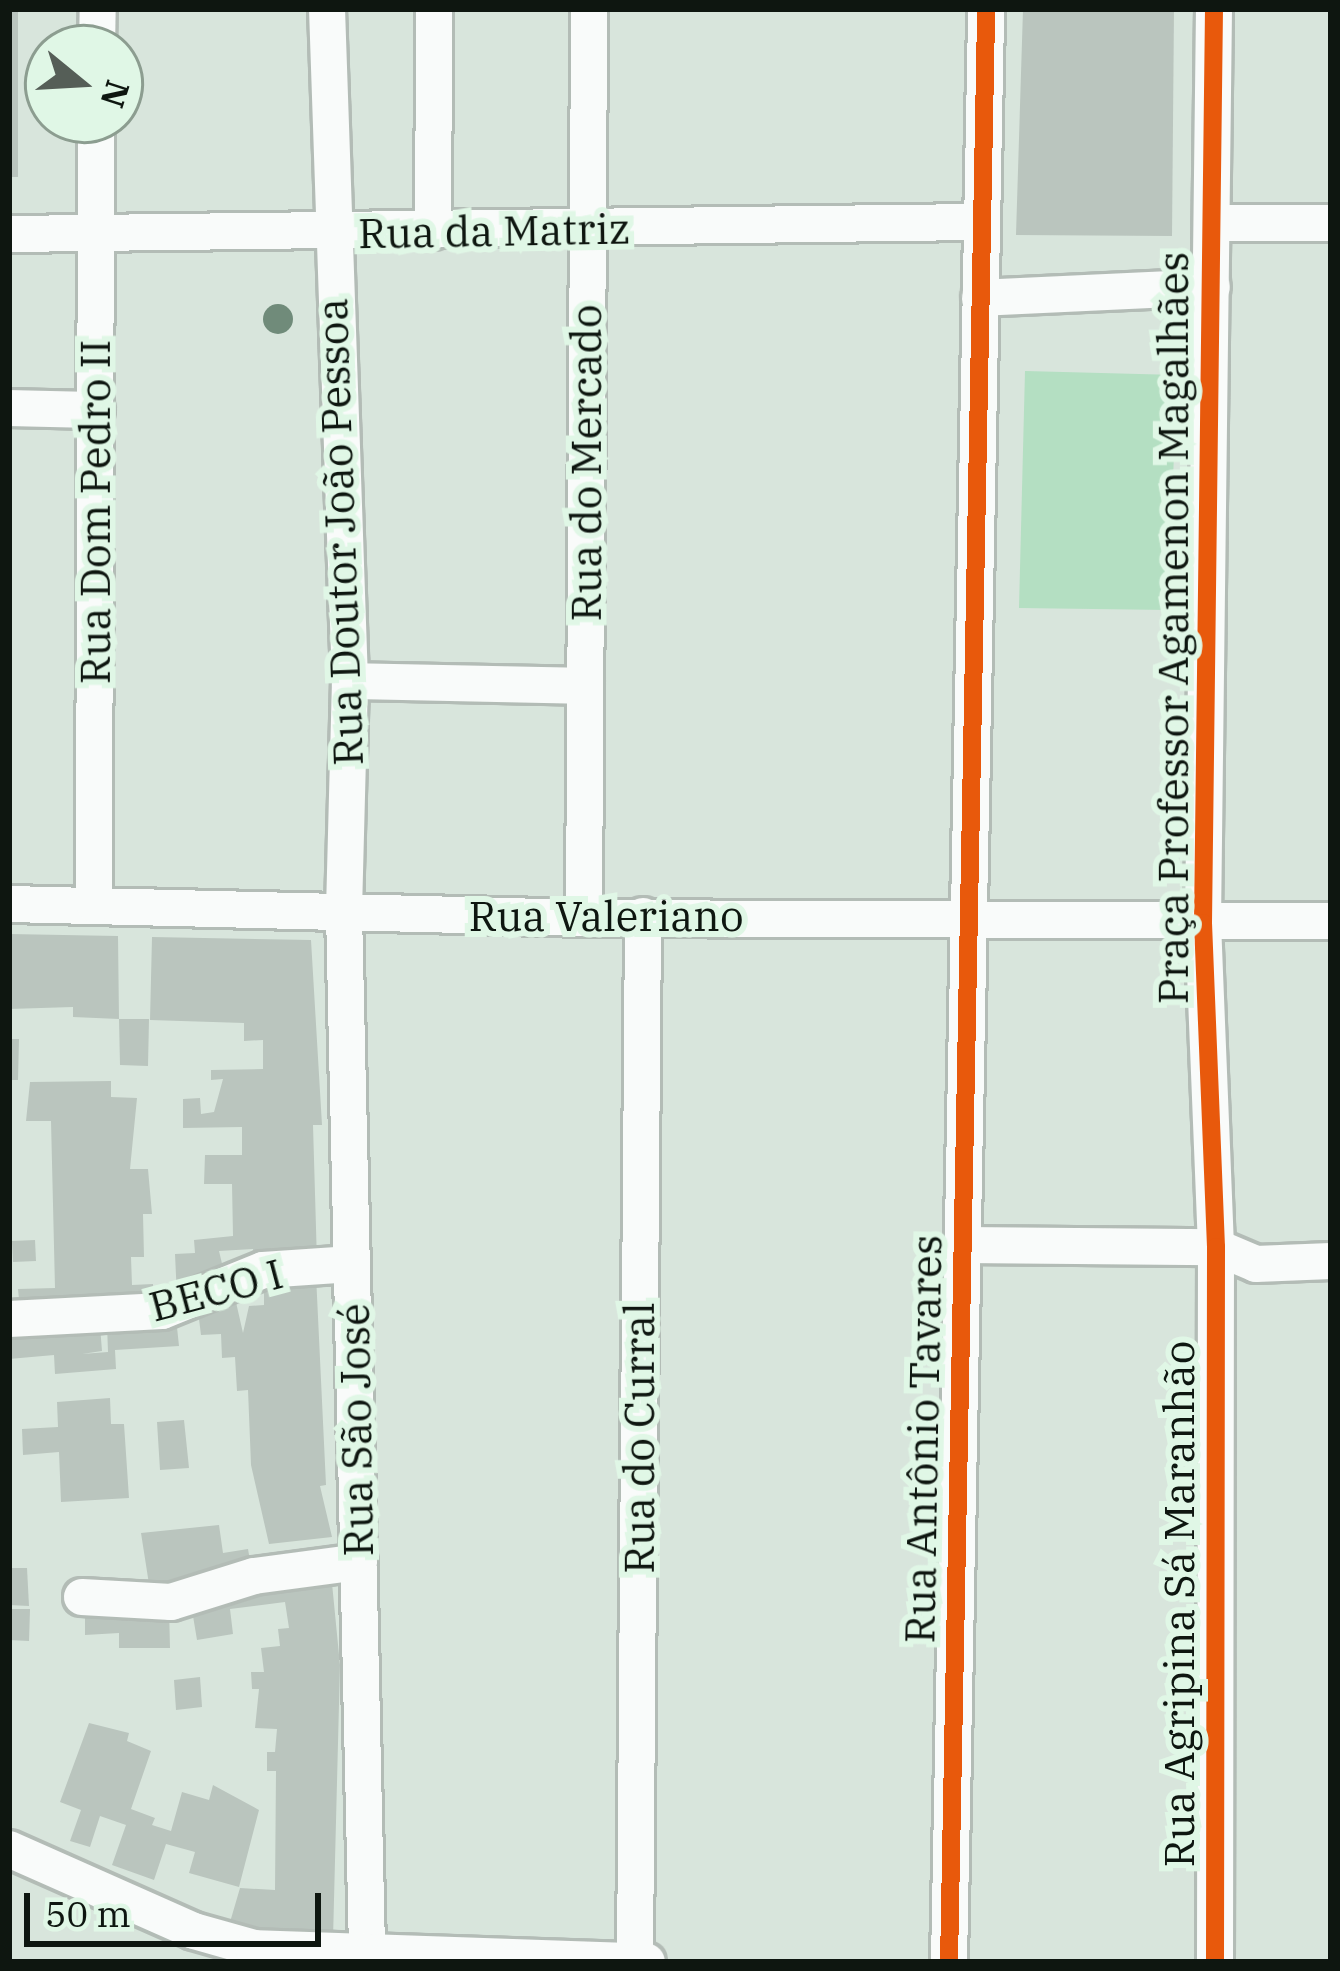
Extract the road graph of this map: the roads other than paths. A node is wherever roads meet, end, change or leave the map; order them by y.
1 (327, 9) edge
2 (434, 9) edge
3 (589, 9) edge
4 (986, 9) edge
5 (1214, 9) edge
6 (96, 144) edge
7 (980, 222) junction
8 (1212, 223) junction
9 (1331, 223) edge
10 (587, 229) junction
11 (95, 231) junction
12 (434, 231) junction
13 (9, 234) edge
14 (331, 236) junction
15 (1213, 287) junction
16 (980, 298) junction
17 (9, 409) edge
18 (96, 410) junction
19 (350, 681) junction
20 (585, 686) junction
21 (9, 904) edge
22 (94, 904) junction
23 (344, 911) junction
24 (643, 916) junction
25 (972, 917) junction
26 (584, 918) junction
27 (1331, 921) edge
28 (1203, 923) junction
29 (963, 1244) junction
30 (1216, 1247) junction
31 (1331, 1262) edge
32 (352, 1264) junction
33 (9, 1318) edge
34 (358, 1562) junction
35 (82, 1597) dead end
36 (9, 1849) edge
37 (367, 1949) junction
38 (641, 1961) edge
39 (949, 1962) edge
40 (1215, 1962) edge

1 - 14 street, Rua Doutor João Pessoa
2 - 12 street
3 - 10 street, Rua do Mercado
4 - 7 street
5 - 8 street, Praça Professor Agamenon Magalhães
6 - 11 street, Rua Dom Pedro II
7 - 10 street, Rua da Matriz
7 - 16 street
8 - 9 street
8 - 15 street, Praça Professor Agamenon Magalhães
10 - 12 street, Rua da Matriz
10 - 20 street, Rua do Mercado
11 - 13 street, Rua da Matriz
11 - 14 street, Rua da Matriz
11 - 18 street, Rua Dom Pedro II
12 - 14 street, Rua da Matriz
14 - 19 street, Rua Doutor João Pessoa
15 - 16 street
15 - 28 street, Praça Professor Agamenon Magalhães
16 - 25 street
17 - 18 street
18 - 22 street, Rua Dom Pedro II
19 - 20 street
19 - 23 street, Rua Doutor João Pessoa
20 - 26 street, Rua do Mercado
21 - 22 street, Rua Valeriano
22 - 23 street, Rua Valeriano
23 - 26 street, Rua Valeriano
23 - 32 street, Rua São José
24 - 25 street, Rua Valeriano
24 - 26 street, Rua Valeriano
24 - 38 street, Rua do Curral
25 - 28 street, Rua Valeriano
25 - 29 street, Rua Antônio Tavares
27 - 28 street, Rua Valeriano
28 - 30 street, Praça Professor Agamenon Magalhães
29 - 30 street
29 - 39 street, Rua Antônio Tavares
30 - 31 street
30 - 40 street, Rua Agripina Sá Maranhão
32 - 33 street, BECO I
32 - 34 street, Rua São José
34 - 35 street
34 - 37 street, Rua São José
36 - 37 street
37 - 38 street

